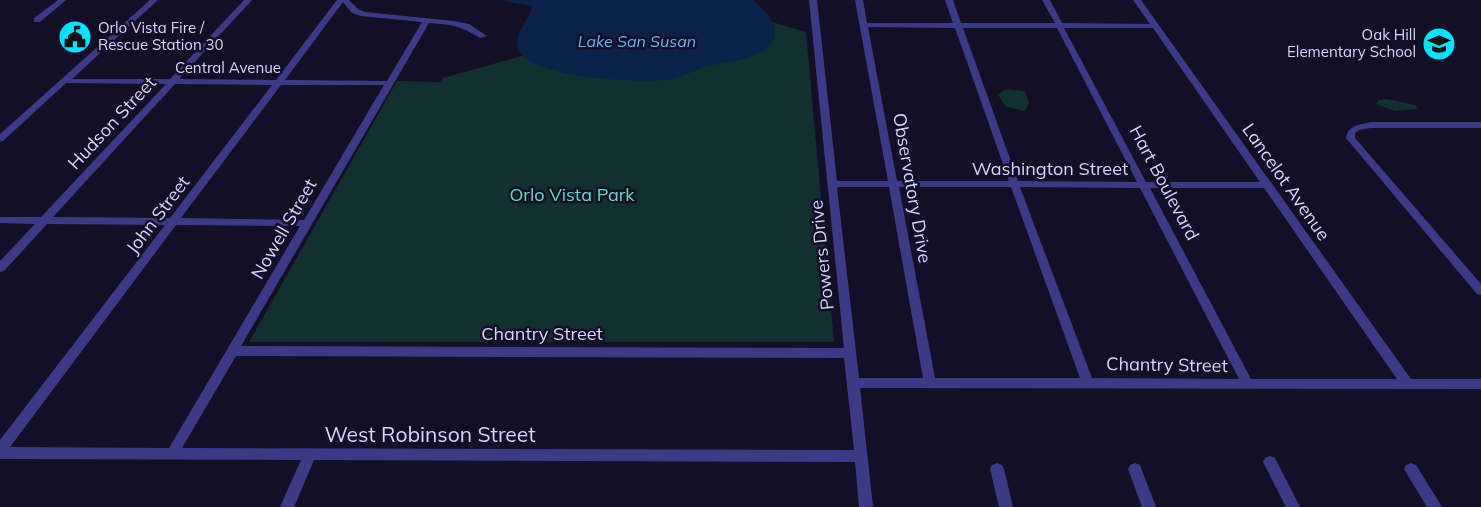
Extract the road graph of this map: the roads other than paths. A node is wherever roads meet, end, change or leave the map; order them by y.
1 (62, 0) edge
2 (154, 0) edge
3 (248, 0) edge
4 (343, 0) edge
5 (813, 0) edge
6 (859, 0) edge
7 (949, 0) edge
8 (1046, 0) edge
9 (1137, 0) edge
10 (37, 20) dead end
11 (426, 21) junction
12 (863, 25) junction
13 (1155, 26) junction
14 (959, 27) junction
15 (1060, 27) junction
16 (483, 36) dead end
17 (65, 81) junction
18 (173, 81) junction
19 (280, 82) junction
20 (390, 83) junction
21 (1481, 125) edge
22 (1, 138) edge
23 (833, 184) junction
24 (892, 184) junction
25 (1266, 185) junction
26 (1014, 186) junction
27 (1145, 186) junction
28 (0, 220) edge
29 (44, 220) junction
30 (173, 222) junction
31 (308, 223) junction
32 (0, 268) edge
33 (1481, 291) edge
34 (234, 351) junction
35 (850, 353) junction
36 (853, 383) junction
37 (930, 383) junction
38 (1088, 383) junction
39 (1248, 384) junction
40 (1481, 384) edge
41 (1408, 385) junction
42 (0, 451) edge
43 (171, 454) junction
44 (310, 454) junction
45 (861, 456) junction
46 (1270, 462) dead end
47 (997, 469) dead end
48 (1135, 469) dead end
49 (1411, 469) dead end
50 (287, 507) edge
51 (866, 507) edge
52 (1006, 507) edge
53 (1149, 507) edge
54 (1293, 507) edge
55 (1435, 507) edge

1 - 10 street
2 - 17 street
3 - 18 street, Hudson Street
4 - 11 street
4 - 19 street, John Street
5 - 23 street, Powers Drive
6 - 12 street, Observatory Drive
7 - 14 street
8 - 15 street, Hart Boulevard
9 - 13 street, Lancelot Avenue
11 - 16 street
11 - 20 street, Nowell Street
12 - 14 street
12 - 24 street, Observatory Drive
13 - 15 street
13 - 25 street, Lancelot Avenue
14 - 15 street
14 - 26 street
15 - 27 street, Hart Boulevard
17 - 18 street, Central Avenue
17 - 22 street
18 - 19 street, Central Avenue
18 - 29 street, Hudson Street
19 - 20 street, Central Avenue
19 - 30 street, John Street
20 - 31 street, Nowell Street
21 - 33 street
23 - 24 street, Washington Street
23 - 35 street, Powers Drive
24 - 26 street, Washington Street
24 - 37 street, Observatory Drive
25 - 27 street, Washington Street
25 - 41 street, Lancelot Avenue
26 - 27 street, Washington Street
26 - 38 street
27 - 39 street, Hart Boulevard
28 - 29 street
29 - 30 street
29 - 32 street, Hudson Street
30 - 31 street
30 - 42 street, John Street
31 - 34 street, Nowell Street
34 - 35 street, Chantry Street
34 - 43 street, Nowell Street
35 - 36 street, Powers Drive
36 - 37 street, Chantry Street
36 - 45 street, Powers Drive
37 - 38 street, Chantry Street
38 - 39 street, Chantry Street
39 - 41 street, Chantry Street
40 - 41 street, Chantry Street
42 - 43 street, West Robinson Street
43 - 44 street, West Robinson Street
44 - 45 street, West Robinson Street
44 - 50 street
45 - 51 street, Powers Drive
46 - 54 street
47 - 52 street
48 - 53 street
49 - 55 street

